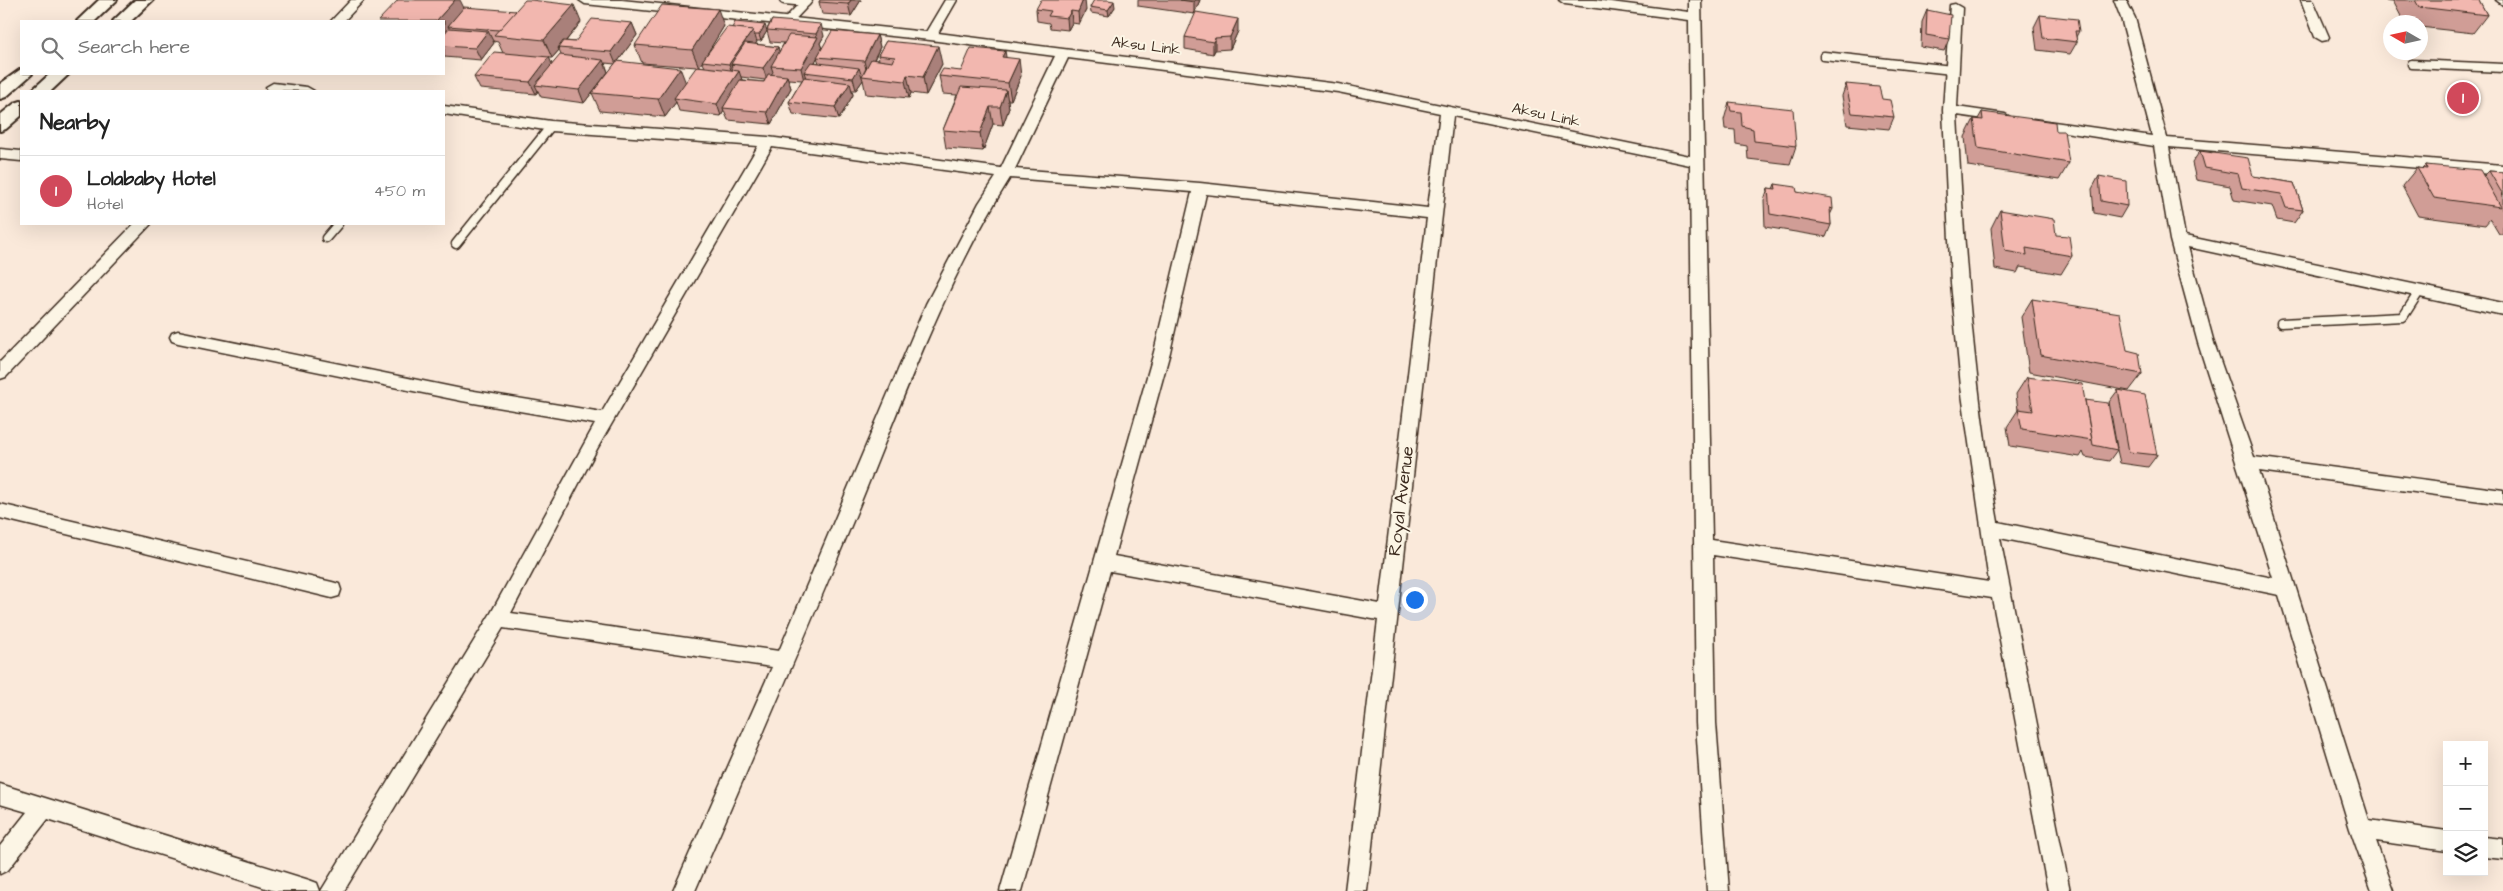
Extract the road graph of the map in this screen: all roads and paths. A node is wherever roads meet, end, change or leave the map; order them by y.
1 (109, 0) edge
2 (145, 0) edge
3 (358, 0) edge
4 (585, 0) edge
5 (784, 0) edge
6 (951, 0) edge
7 (1565, 0) edge
8 (2120, 0) edge
9 (2307, 0) edge
10 (807, 1) edge
11 (1955, 8) dead end
12 (1695, 9) edge
13 (85, 20) edge
14 (122, 20) edge
15 (338, 20) edge
16 (788, 21) junction
17 (930, 36) junction
18 (2322, 37) dead end
19 (1063, 54) junction
20 (1824, 56) dead end
21 (2412, 64) dead end
22 (2503, 68) edge
23 (1952, 70) junction
24 (22, 75) edge
25 (59, 75) edge
26 (285, 75) edge
27 (271, 89) edge
28 (41, 90) edge
29 (289, 90) edge
30 (0, 93) edge
31 (20, 108) edge
32 (445, 110) edge
33 (1950, 110) junction
34 (1447, 111) junction
35 (0, 125) edge
36 (551, 126) junction
37 (768, 142) junction
38 (2161, 142) junction
39 (0, 154) edge
40 (20, 156) edge
41 (1698, 162) junction
42 (2503, 170) edge
43 (1006, 173) junction
44 (1200, 188) junction
45 (1436, 214) junction
46 (142, 225) edge
47 (337, 225) edge
48 (326, 238) dead end
49 (2178, 240) junction
50 (456, 244) dead end
51 (2419, 292) junction
52 (2503, 309) edge
53 (2281, 323) dead end
54 (178, 337) dead end
55 (0, 373) edge
56 (607, 419) junction
57 (2247, 463) junction
58 (2503, 497) edge
59 (0, 510) edge
60 (1989, 528) junction
61 (1704, 546) junction
62 (1104, 562) junction
63 (2284, 588) junction
64 (332, 590) dead end
65 (1999, 590) junction
66 (1387, 613) junction
67 (498, 619) junction
68 (784, 660) junction
69 (0, 794) edge
70 (43, 808) junction
71 (2361, 829) junction
72 (2443, 840) edge
73 (2488, 847) edge
74 (2503, 849) edge
75 (0, 863) edge
76 (309, 891) edge
77 (332, 891) edge
78 (684, 891) edge
79 (1011, 891) edge
80 (1356, 891) edge
81 (1718, 891) edge
82 (2058, 891) edge
83 (2383, 891) edge

1 - 13 street
2 - 14 street
3 - 15 street
4 - 16 street, Aksu Link
5 - 10 lane
6 - 17 street
7 - 12 street
8 - 38 street
9 - 18 street
10 - 16 lane
11 - 23 street
12 - 41 street
16 - 17 street, Aksu Link
17 - 19 street, Aksu Link
19 - 34 street, Aksu Link
19 - 43 street
20 - 23 lane
21 - 22 lane
23 - 33 street
24 - 30 street
25 - 28 street
26 - 27 street
27 - 29 street
31 - 35 street
32 - 36 street
33 - 38 street
33 - 60 street
34 - 41 street, Aksu Link
34 - 45 street, Royal Avenue
36 - 37 street
36 - 50 lane
37 - 43 street
37 - 56 street
38 - 42 street
38 - 49 street
39 - 40 street
41 - 61 street
43 - 44 street
43 - 68 street
44 - 45 street
44 - 62 street
45 - 66 street, Royal Avenue
46 - 55 street
47 - 48 lane
49 - 51 street
49 - 57 street
51 - 52 street
51 - 53 lane
54 - 56 street
56 - 67 street
57 - 58 street
57 - 63 street
59 - 64 street
60 - 63 street
60 - 65 street
61 - 65 street
61 - 81 street
62 - 66 street
62 - 79 street
63 - 71 street
65 - 82 street
66 - 80 street, Royal Avenue
67 - 68 street
67 - 77 street
68 - 78 street
69 - 70 street
70 - 75 street
70 - 76 street
71 - 72 street
71 - 83 street
73 - 74 street

